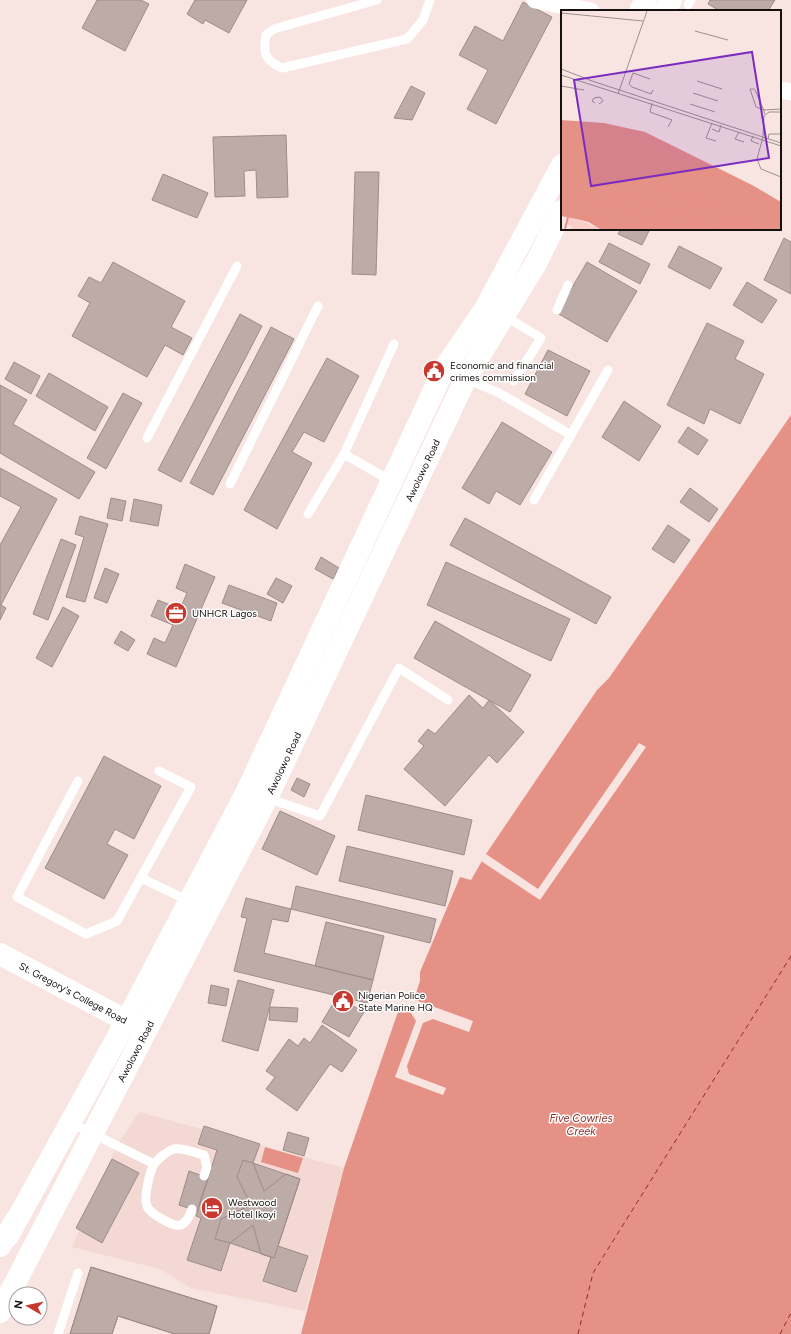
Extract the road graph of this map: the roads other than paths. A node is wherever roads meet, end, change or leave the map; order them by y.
1 (377, 0) edge
2 (430, 0) edge
3 (535, 0) edge
4 (646, 0) edge
5 (683, 2) edge
6 (586, 10) edge
7 (641, 10) edge
8 (667, 10) edge
9 (781, 90) edge
10 (791, 92) edge
11 (561, 170) edge
12 (557, 188) edge
13 (561, 213) edge
14 (237, 266) dead end
15 (568, 285) dead end
16 (318, 306) dead end
17 (557, 310) dead end
18 (495, 312) junction
19 (394, 344) dead end
20 (444, 369) junction
21 (608, 370) dead end
22 (466, 378) junction
23 (514, 381) dead end
24 (571, 435) junction
25 (147, 438) dead end
26 (344, 454) junction
27 (392, 482) junction
28 (230, 484) dead end
29 (534, 500) dead end
30 (308, 514) dead end
31 (448, 700) dead end
32 (159, 771) dead end
33 (78, 781) dead end
34 (257, 795) junction
35 (141, 878) junction
36 (189, 901) junction
37 (0, 954) edge
38 (128, 1020) junction
39 (146, 1031) junction
40 (69, 1123) junction
41 (92, 1134) junction
42 (154, 1164) junction
43 (204, 1176) dead end
44 (192, 1209) dead end
45 (16, 1220) junction
46 (0, 1246) edge
47 (0, 1254) edge
48 (78, 1273) dead end
49 (0, 1312) edge
50 (58, 1334) edge

1 - 2 lane
3 - 6 street
4 - 7 main road
5 - 8 main road
9 - 10 street
11 - 12 main road, Awolowo Road
12 - 18 main road, Awolowo Road
13 - 18 main road, Awolowo Road
14 - 25 lane
15 - 17 lane
16 - 28 lane
18 - 20 main road, Awolowo Road
18 - 22 main road, Awolowo Road
18 - 23 lane
19 - 26 lane
20 - 22 lane
20 - 27 main road, Awolowo Road
21 - 24 lane
22 - 24 lane
22 - 34 main road, Awolowo Road
24 - 29 lane
26 - 27 lane
26 - 30 lane
27 - 34 main road, Awolowo Road
31 - 34 lane
32 - 35 lane
33 - 35 lane
34 - 36 main road, Awolowo Road
34 - 39 main road, Awolowo Road
35 - 36 lane
36 - 38 main road, Awolowo Road
37 - 38 main road, St. Gregory's College Road
38 - 39 main road, St. Gregory's College Road
38 - 40 main road, Awolowo Road
39 - 41 main road, Awolowo Road
40 - 41 lane
40 - 45 main road, Awolowo Road
41 - 42 lane
41 - 49 main road, Awolowo Road
42 - 43 lane
42 - 44 lane
45 - 46 main road
45 - 47 main road, Awolowo Road
48 - 50 lane

